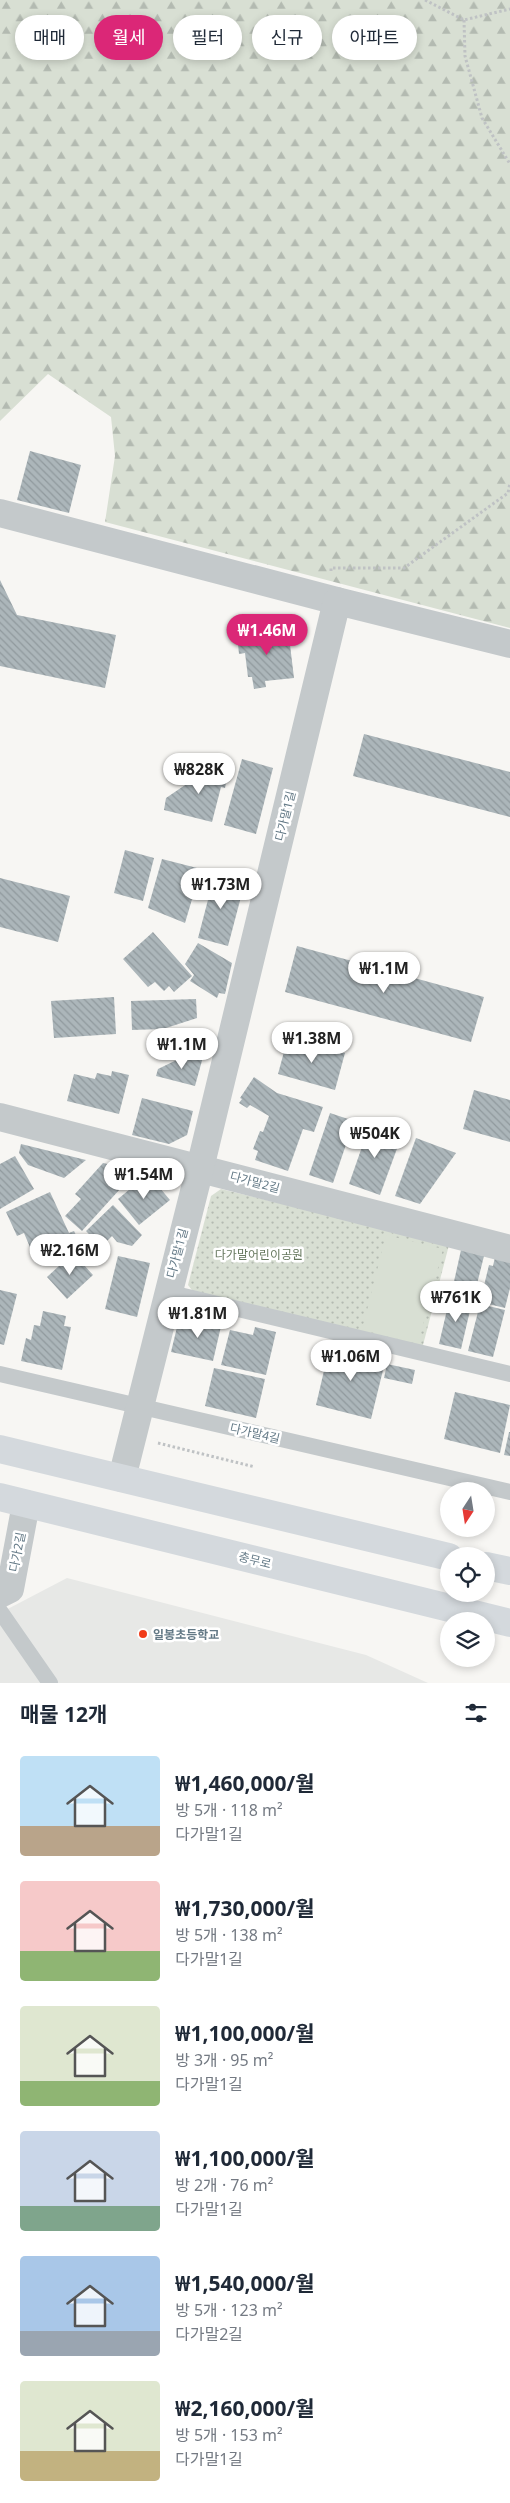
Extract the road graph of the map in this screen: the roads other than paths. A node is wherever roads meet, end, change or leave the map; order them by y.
1 (0, 514) edge
2 (336, 601) junction
3 (510, 644) edge
4 (0, 1117) edge
5 (200, 1168) junction
6 (510, 1249) edge
7 (167, 1292) junction
8 (0, 1374) edge
9 (510, 1374) edge
10 (139, 1406) junction
11 (0, 1449) edge
12 (122, 1478) junction
13 (510, 1492) edge
14 (0, 1497) edge
15 (26, 1504) junction
16 (440, 1555) edge
17 (495, 1568) edge
18 (510, 1571) edge
19 (0, 1594) edge
20 (0, 1611) edge
21 (510, 1623) edge
22 (50, 1683) edge

1 - 2 street
2 - 3 street
2 - 5 street, 다가말1길
4 - 5 street, 다가말2길
5 - 6 street, 다가말2길
5 - 7 street, 다가말1길
7 - 9 lane, 다가말1길
7 - 10 street, 다가말1길
8 - 10 lane, 다가말4길
10 - 12 street, 다가말1길
10 - 13 lane, 다가말4길
11 - 12 main road
12 - 16 main road
14 - 15 main road, 충무로
15 - 19 street, 다가2길
15 - 21 main road, 충무로
17 - 18 main road
20 - 22 lane

